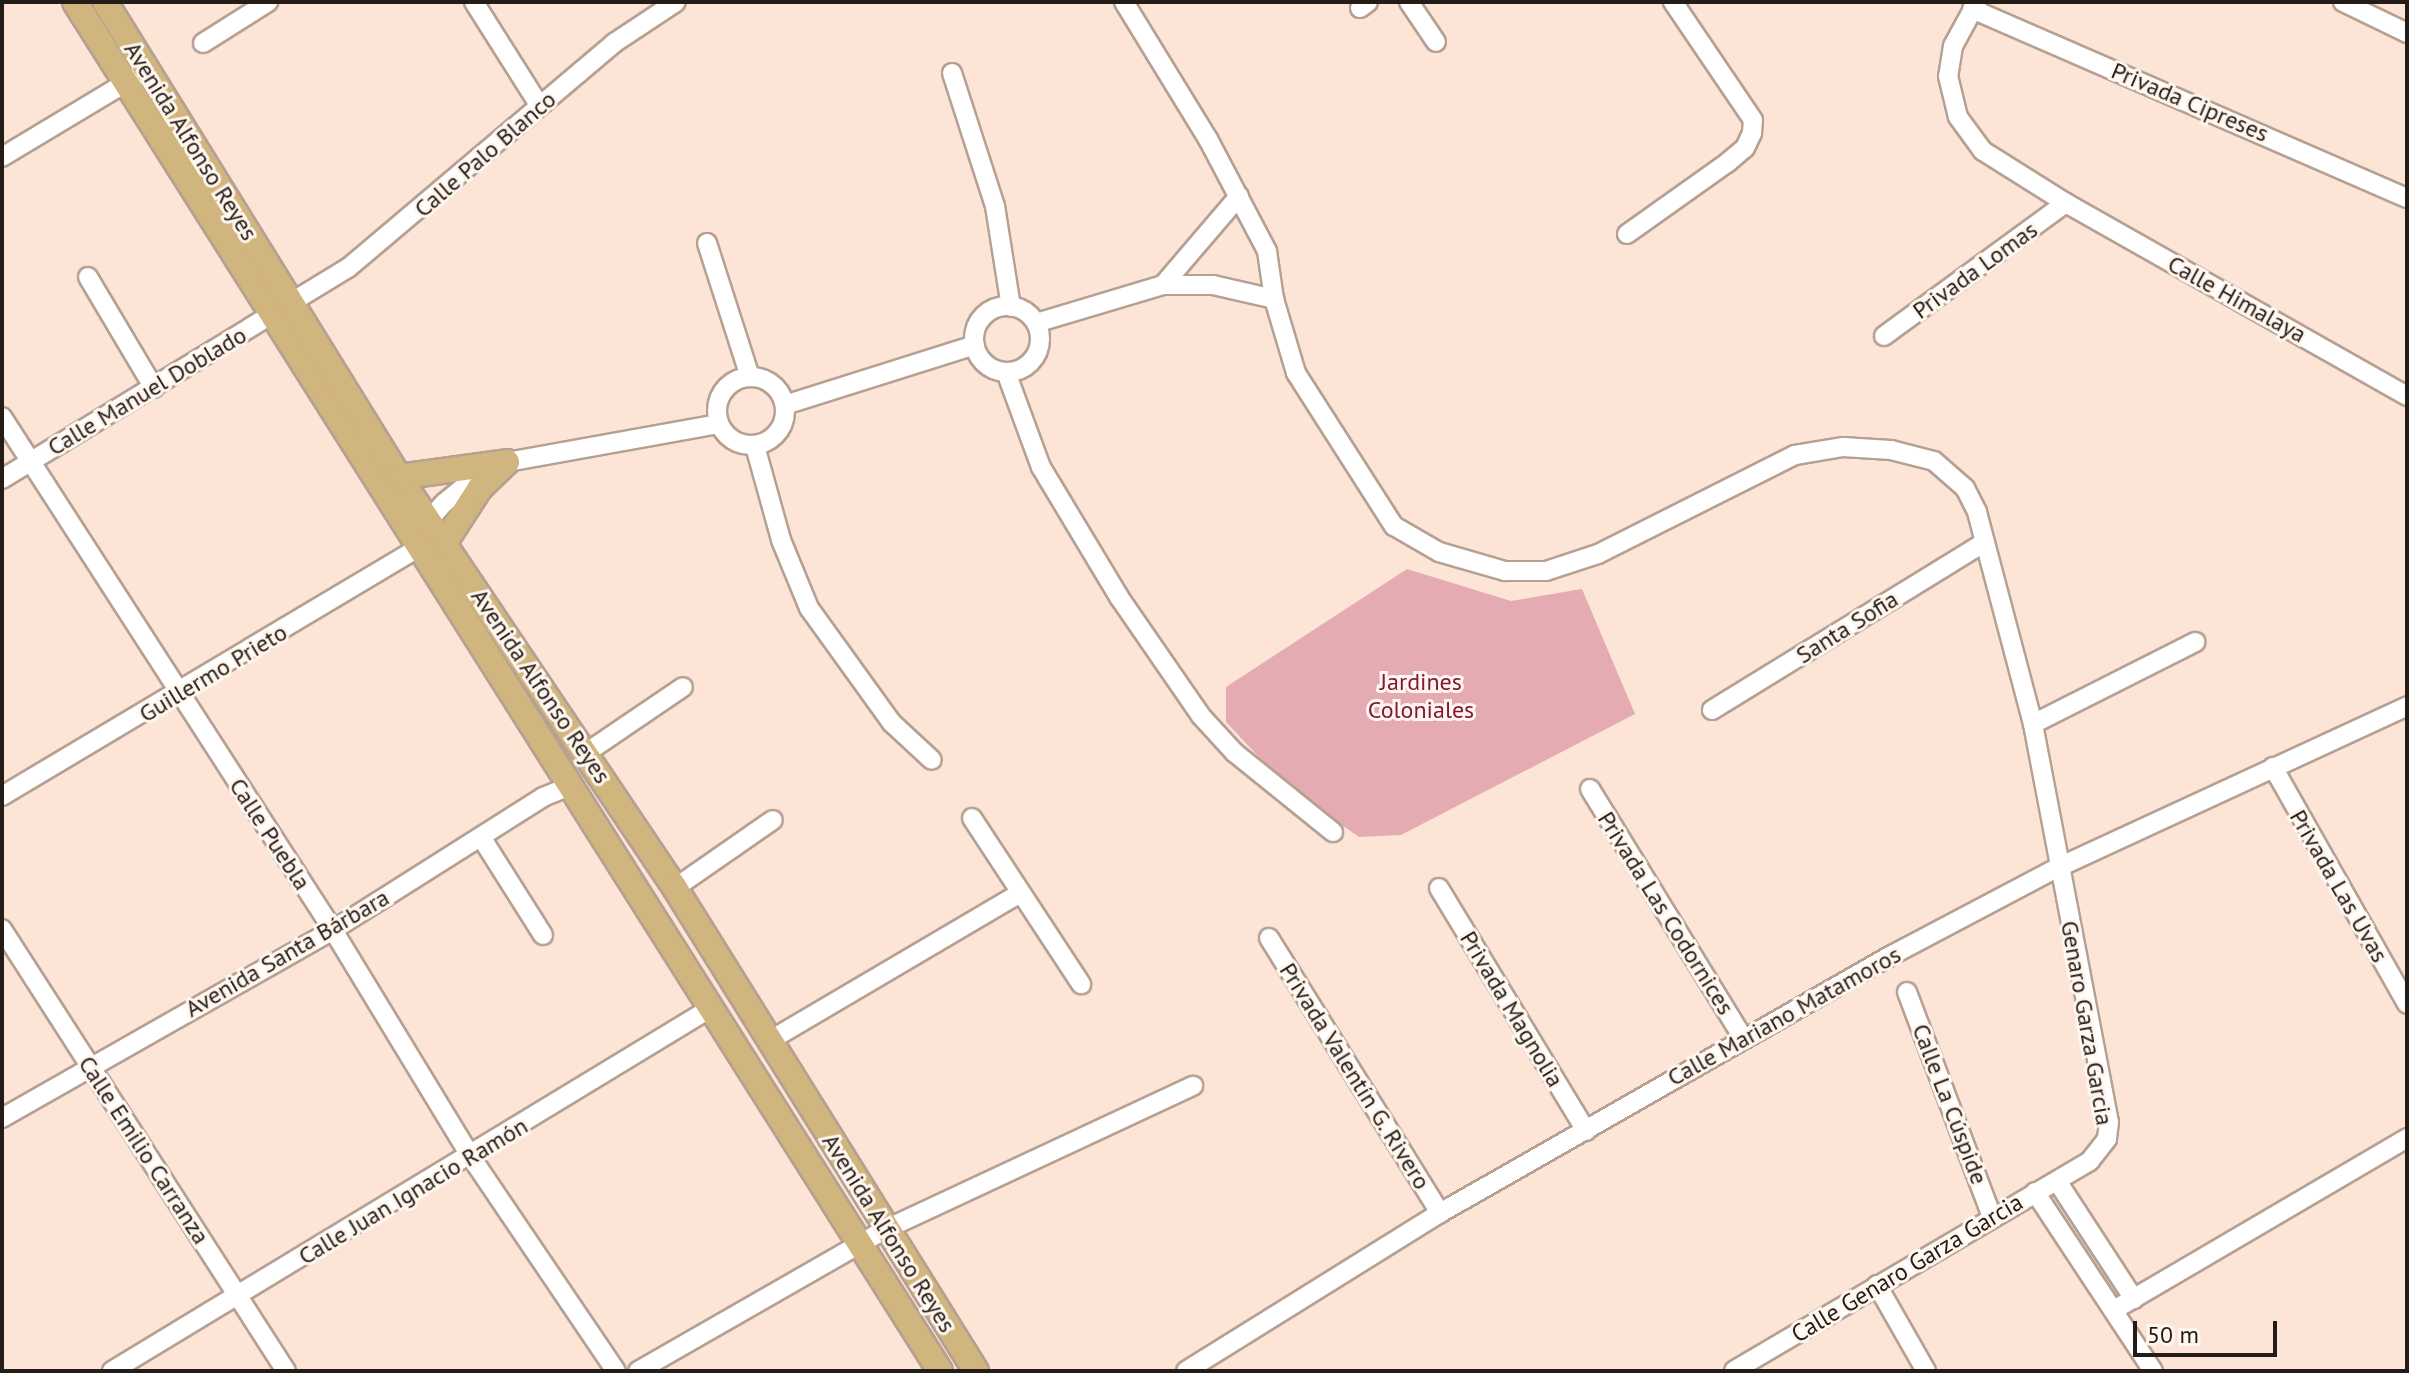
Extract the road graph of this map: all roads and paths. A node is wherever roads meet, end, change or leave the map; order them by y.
1 (75, 2) edge
2 (105, 2) edge
3 (268, 2) edge
4 (474, 2) edge
5 (676, 2) edge
6 (1124, 2) edge
7 (1409, 2) edge
8 (1673, 2) edge
9 (2343, 2) edge
10 (1975, 6) edge
11 (2407, 33) edge
12 (1436, 42) dead end
13 (203, 43) dead end
14 (147, 70) junction
15 (952, 73) dead end
16 (126, 83) junction
17 (539, 105) junction
18 (2, 157) edge
19 (1239, 196) junction
20 (2407, 198) edge
21 (2066, 203) junction
22 (1627, 234) dead end
23 (707, 243) dead end
24 (88, 277) dead end
25 (1163, 285) junction
26 (1274, 299) junction
27 (293, 303) junction
28 (1011, 307) junction
29 (271, 315) junction
30 (1036, 323) junction
31 (1884, 336) dead end
32 (975, 345) junction
33 (1006, 372) junction
34 (750, 377) junction
35 (154, 388) junction
36 (2407, 396) edge
37 (785, 405) junction
38 (2, 417) edge
39 (719, 424) junction
40 (755, 446) junction
41 (31, 462) junction
42 (507, 462) junction
43 (399, 477) junction
44 (2, 479) edge
45 (430, 519) junction
46 (434, 544) junction
47 (1982, 544) junction
48 (2195, 642) dead end
49 (683, 687) dead end
50 (180, 695) junction
51 (2407, 706) edge
52 (1712, 710) dead end
53 (2033, 724) junction
54 (586, 753) junction
55 (932, 760) dead end
56 (2273, 767) junction
57 (570, 786) junction
58 (1590, 789) dead end
59 (2, 796) edge
60 (972, 818) dead end
61 (773, 820) dead end
62 (1333, 832) dead end
63 (481, 837) junction
64 (2057, 868) junction
65 (675, 888) junction
66 (1439, 888) dead end
67 (1020, 893) junction
68 (2, 929) edge
69 (333, 930) junction
70 (543, 935) dead end
71 (1269, 938) dead end
72 (1081, 984) dead end
73 (1907, 992) dead end
74 (2407, 1004) edge
75 (711, 1008) junction
76 (1742, 1036) junction
77 (769, 1041) junction
78 (90, 1066) junction
79 (1193, 1086) dead end
80 (2, 1118) edge
81 (1586, 1131) junction
82 (2407, 1138) edge
83 (471, 1157) junction
84 (2080, 1167) joint
85 (2057, 1181) junction
86 (2035, 1192) junction
87 (1440, 1213) junction
88 (1992, 1217) junction
89 (886, 1229) junction
90 (859, 1245) junction
91 (1877, 1285) junction
92 (239, 1297) junction
93 (2134, 1299) junction
94 (2114, 1310) junction
95 (112, 1371) edge
96 (286, 1371) edge
97 (616, 1371) edge
98 (638, 1371) edge
99 (940, 1371) edge
100 (976, 1371) edge
101 (1186, 1371) edge
102 (1734, 1371) edge
103 (1926, 1371) edge
104 (2153, 1371) edge

1 - 16 main road, Avenida Alfonso Reyes
2 - 14 main road, Avenida Alfonso Reyes
3 - 13 street
4 - 17 street
5 - 17 street, Calle Palo Blanco
6 - 19 street, Genaro Garza Garcia
7 - 12 street
8 - 22 street
9 - 11 street
10 - 20 street, Privada Cipreses
10 - 21 street, Calle Himalaya
14 - 16 street
14 - 27 main road, Avenida Alfonso Reyes
15 - 28 street
16 - 18 street
16 - 29 main road, Avenida Alfonso Reyes
17 - 27 street, Calle Palo Blanco
19 - 25 street
19 - 26 street, Genaro Garza Garcia
21 - 31 street, Privada Lomas
21 - 36 street, Calle Himalaya
23 - 34 street
24 - 35 street
25 - 26 street
25 - 30 street
26 - 47 street, Genaro Garza Garcia
27 - 29 street, Calle Manuel Doblado
27 - 43 main road, Avenida Alfonso Reyes
28 - 30 street
28 - 32 street
29 - 35 street, Calle Manuel Doblado
29 - 46 main road, Avenida Alfonso Reyes
30 - 33 street
32 - 33 street
32 - 37 street
33 - 62 street
34 - 37 street
34 - 39 street
35 - 41 street, Calle Manuel Doblado
37 - 40 street
38 - 41 street, Calle Puebla
39 - 40 street
39 - 42 street
40 - 55 street
41 - 44 street, Calle Manuel Doblado
41 - 50 street, Calle Puebla
42 - 43 main road
42 - 45 street
42 - 46 main road
43 - 45 main road, Avenida Alfonso Reyes
45 - 46 main road, Avenida Alfonso Reyes
46 - 50 street, Guillermo Prieto
46 - 54 main road, Avenida Alfonso Reyes
46 - 57 main road, Avenida Alfonso Reyes
47 - 52 street, Santa Sofia
47 - 53 street, Genaro Garza Garcia
48 - 53 street
49 - 54 street
50 - 59 street, Guillermo Prieto
50 - 69 street, Calle Puebla
51 - 56 street, Calle Mariano Matamoros
53 - 64 street, Genaro Garza Garcia
54 - 65 main road, Avenida Alfonso Reyes
56 - 64 street, Calle Mariano Matamoros
56 - 74 street, Privada Las Uvas
57 - 63 street, Avenida Santa Bárbara
57 - 65 main road
57 - 75 main road, Avenida Alfonso Reyes
58 - 76 street, Privada Las Codornices
60 - 67 street
61 - 65 street
63 - 69 street, Avenida Santa Bárbara
63 - 70 street
64 - 76 street, Calle Mariano Matamoros
64 - 84 street, Genaro Garza Garcia
65 - 77 main road, Avenida Alfonso Reyes
66 - 81 street, Privada Magnolia
67 - 72 street
67 - 77 street
68 - 78 street, Calle Emilio Carranza
69 - 78 street, Avenida Santa Bárbara
69 - 83 street, Calle Puebla
71 - 87 street, Privada Valentín G. Rivero
73 - 88 street, Calle La Cúspide
75 - 83 street, Calle Juan Ignacio Ramón
75 - 90 main road, Avenida Alfonso Reyes
76 - 81 street, Calle Mariano Matamoros
77 - 89 main road, Avenida Alfonso Reyes
78 - 80 street, Avenida Santa Bárbara
78 - 92 street, Calle Emilio Carranza
79 - 89 street
81 - 87 street, Calle Mariano Matamoros
82 - 93 street
83 - 92 street, Calle Juan Ignacio Ramón
83 - 97 street, Calle Puebla
84 - 85 street, Calle Genaro Garza Garcia
85 - 86 street, Calle Genaro Garza Garcia
85 - 93 street
86 - 88 street, Calle Genaro Garza Garcia
86 - 94 street
87 - 101 street, Calle Mariano Matamoros
88 - 91 street, Calle Genaro Garza Garcia
89 - 90 street
89 - 100 main road, Avenida Alfonso Reyes
90 - 98 street
90 - 99 main road, Avenida Alfonso Reyes
91 - 102 street, Calle Genaro Garza Garcia
91 - 103 street
92 - 95 street, Calle Juan Ignacio Ramón
92 - 96 street, Calle Emilio Carranza
93 - 94 street
94 - 104 street

